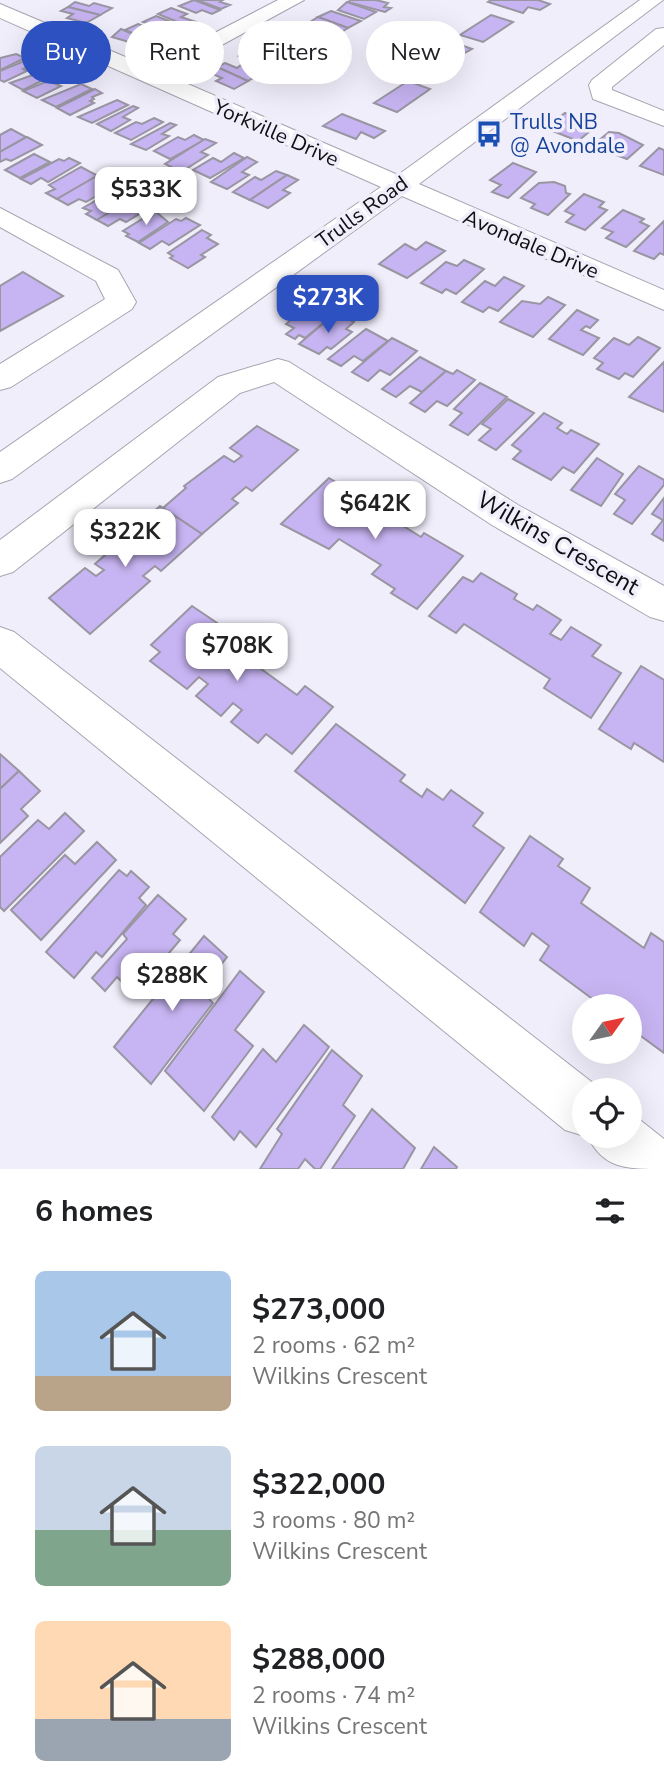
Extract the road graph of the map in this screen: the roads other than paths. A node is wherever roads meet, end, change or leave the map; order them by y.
1 (6, 0) edge
2 (294, 0) edge
3 (653, 0) edge
4 (0, 3) edge
5 (0, 10) edge
6 (664, 34) edge
7 (224, 36) edge
8 (125, 66) edge
9 (166, 84) edge
10 (664, 118) edge
11 (398, 187) junction
12 (0, 216) edge
13 (664, 301) edge
14 (0, 379) edge
15 (0, 470) edge
16 (0, 561) edge
17 (664, 605) edge
18 (0, 644) edge
19 (572, 1101) edge
20 (630, 1148) edge
21 (657, 1169) edge

1 - 4 street
2 - 7 street
3 - 11 street, Trulls Road
5 - 8 street, Yorkville Drive
6 - 10 street
9 - 11 street, Yorkville Drive
11 - 13 street, Avondale Drive
11 - 15 street, Trulls Road
12 - 14 street
16 - 17 street, Wilkins Crescent
18 - 19 street
20 - 21 street

